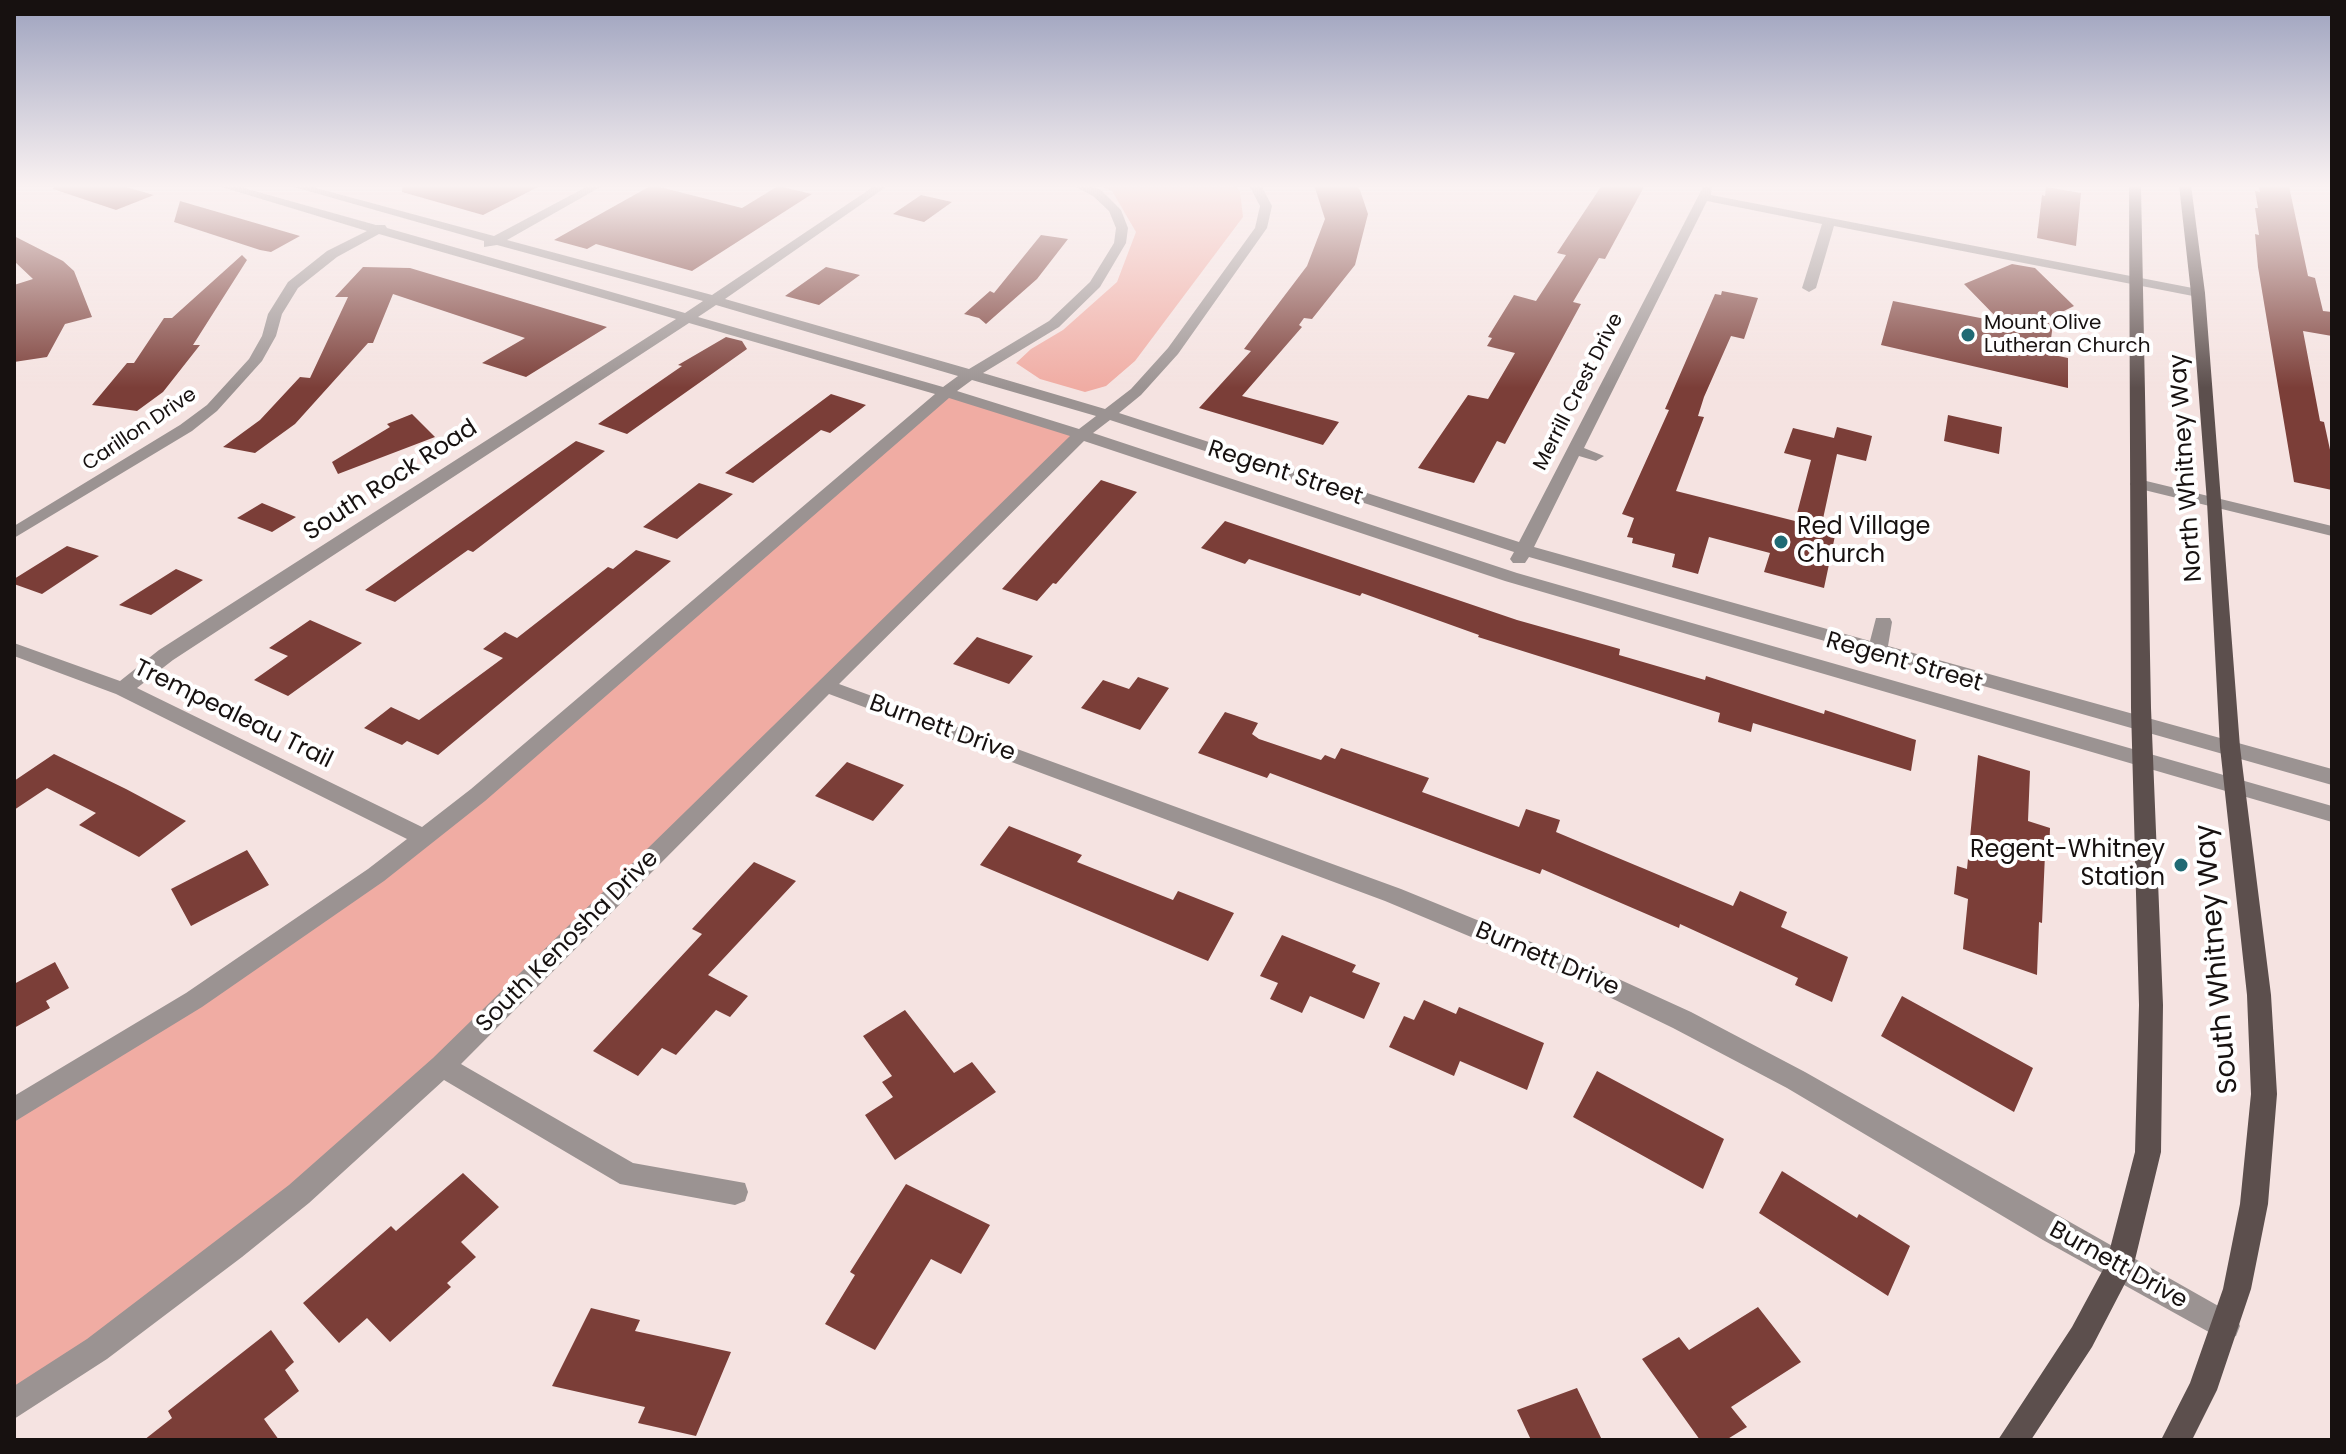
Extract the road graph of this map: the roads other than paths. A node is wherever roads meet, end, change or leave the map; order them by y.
1 (334, 253) edge
2 (457, 253) edge
3 (473, 253) edge
4 (542, 253) edge
5 (783, 253) edge
6 (1115, 253) edge
7 (1243, 253) edge
8 (1674, 253) edge
9 (1819, 253) edge
10 (1992, 253) edge
11 (2136, 253) edge
12 (2193, 253) edge
13 (468, 256) junction
14 (2136, 281) junction
15 (1809, 288) dead end
16 (2198, 293) junction
17 (713, 300) junction
18 (688, 318) junction
19 (958, 383) junction
20 (1111, 415) junction
21 (1083, 435) junction
22 (1574, 450) junction
23 (1596, 456) dead end
24 (2138, 484) junction
25 (2215, 502) junction
26 (2332, 531) edge
27 (14, 533) edge
28 (1524, 550) junction
29 (1511, 577) junction
30 (1883, 622) dead end
31 (14, 649) edge
32 (1878, 649) junction
33 (826, 686) junction
34 (123, 689) junction
35 (2142, 723) junction
36 (2230, 747) junction
37 (2144, 759) junction
38 (2332, 777) edge
39 (2235, 786) junction
40 (2332, 814) edge
41 (424, 838) junction
42 (442, 1066) junction
43 (14, 1110) edge
44 (735, 1192) dead end
45 (2119, 1268) junction
46 (2226, 1326) junction
47 (14, 1404) edge
48 (2013, 1440) edge
49 (2176, 1440) edge

1 - 27 street, Carillon Drive
2 - 13 street, Regent Street
3 - 13 street
4 - 17 street, Regent Street
5 - 17 street, South Rock Road
6 - 19 street
7 - 20 street, South Kenosha Drive
8 - 22 street, Merrill Crest Drive
9 - 15 street
10 - 14 street
11 - 14 main road, North Whitney Way
12 - 16 main road, North Whitney Way
13 - 18 street, Regent Street
14 - 16 street
14 - 24 main road, North Whitney Way
16 - 25 main road, North Whitney Way
17 - 18 street, South Rock Road
17 - 19 street, Regent Street
18 - 19 street, Regent Street
18 - 34 street, South Rock Road
19 - 20 street, Regent Street
19 - 21 street, Regent Street
19 - 41 street
20 - 21 street, South Kenosha Drive
20 - 28 street, Regent Street
21 - 29 street, Regent Street
21 - 33 street, South Kenosha Drive
22 - 23 street
22 - 28 street, Merrill Crest Drive
24 - 25 street
24 - 35 main road, North Whitney Way
25 - 26 street
25 - 36 main road, North Whitney Way
28 - 29 street, Merrill Crest Drive
28 - 32 street, Regent Street
29 - 37 street, Regent Street
30 - 32 street
31 - 34 street, Trempealeau Trail
32 - 35 street, Regent Street
33 - 42 street, South Kenosha Drive
33 - 45 street, Burnett Drive
34 - 41 street, Trempealeau Trail
35 - 36 street, Regent Street
35 - 37 main road
36 - 38 street, Regent Street
36 - 39 main road, South Whitney Way
37 - 39 street, Regent Street
37 - 45 main road
39 - 40 street, Regent Street
39 - 46 main road, South Whitney Way
41 - 43 street
42 - 44 street
42 - 47 street, South Kenosha Drive
45 - 46 street, Burnett Drive
45 - 48 main road
46 - 49 main road, South Whitney Way

